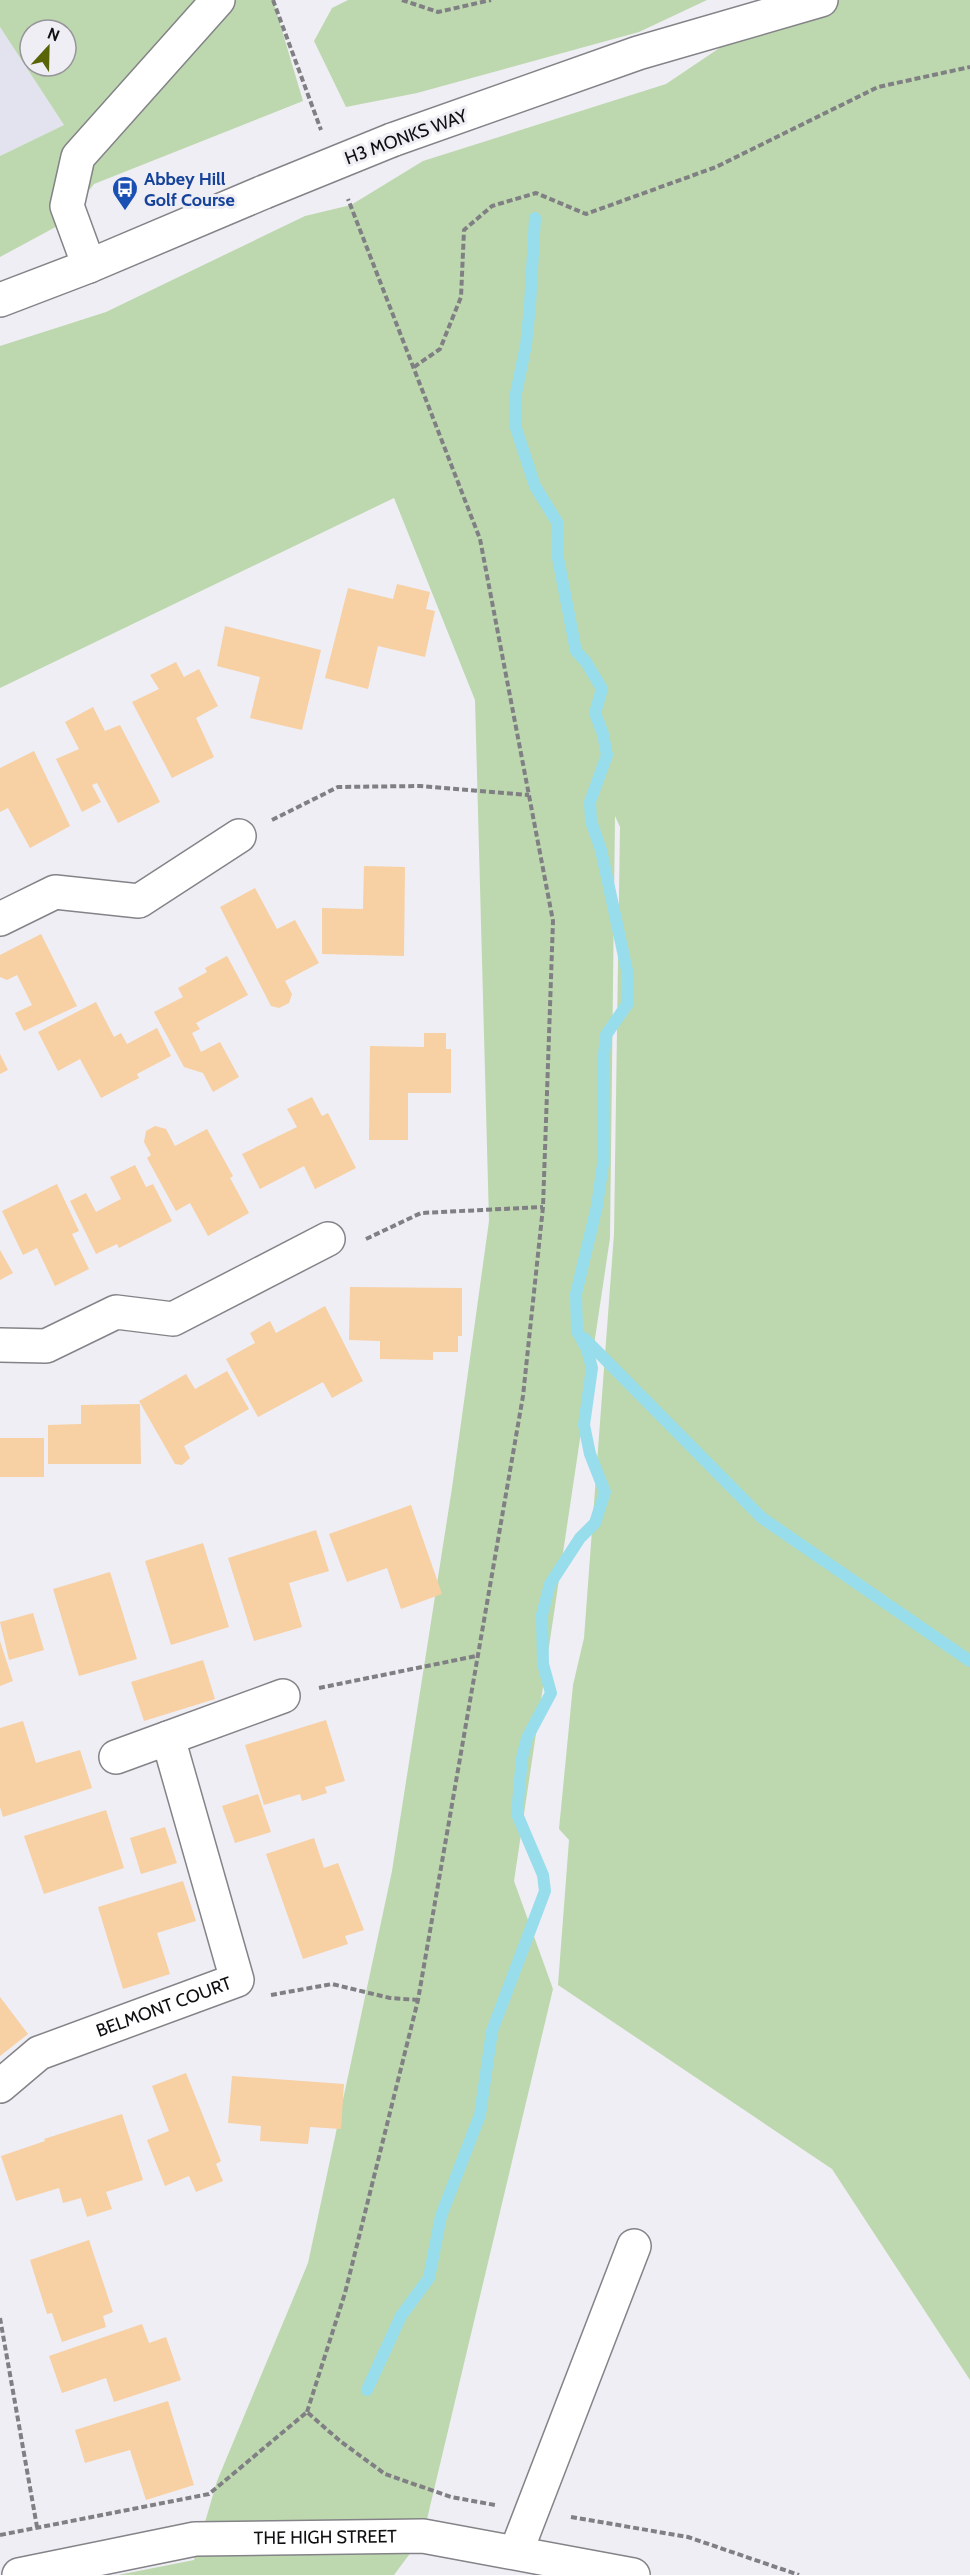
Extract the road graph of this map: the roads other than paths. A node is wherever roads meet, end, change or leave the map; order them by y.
1 (218, 0) edge
2 (821, 0) edge
3 (89, 266) junction
4 (0, 300) edge
5 (239, 836) road end
6 (0, 920) edge
7 (328, 1239) road end
8 (0, 1346) edge
9 (283, 1696) road end
10 (168, 1738) junction
11 (116, 1757) dead end
12 (0, 2086) edge
13 (634, 2246) dead end
14 (516, 2552) junction
15 (555, 2567) edge
16 (19, 2575) edge
17 (633, 2575) edge

1 - 3 street
2 - 3 street, H3 MONKS WAY, bridge
3 - 4 street, H3 MONKS WAY
5 - 6 street
7 - 8 street
9 - 10 street
10 - 11 street
10 - 12 street, BELMONT COURT
13 - 14 street
14 - 15 street, THE HIGH STREET
14 - 16 street, THE HIGH STREET
15 - 17 street, THE HIGH STREET

